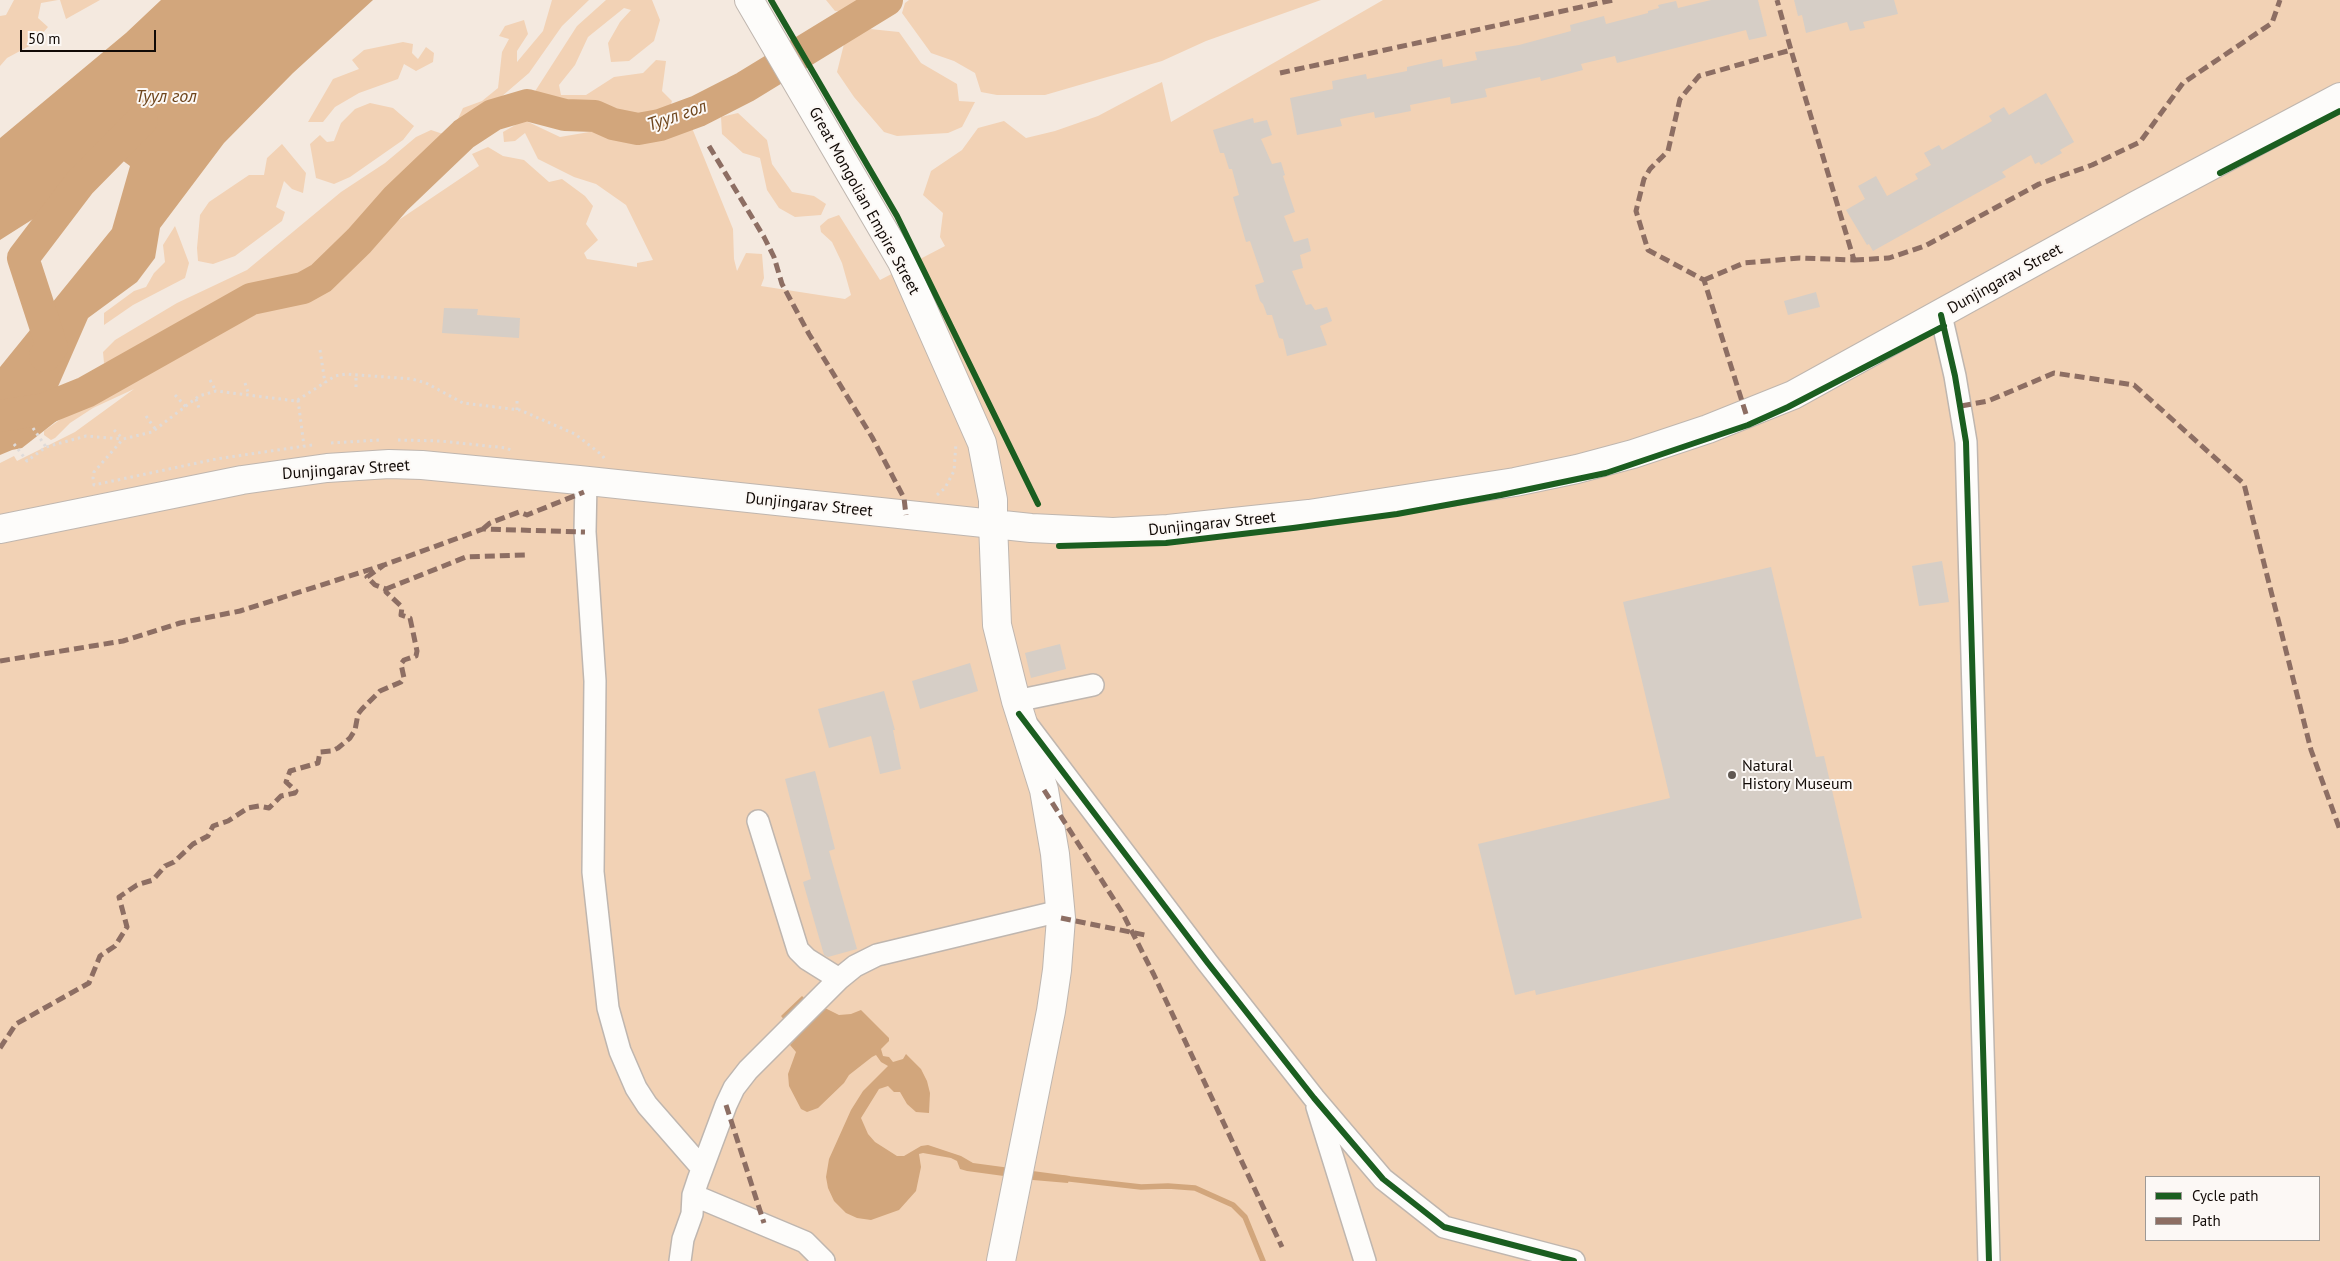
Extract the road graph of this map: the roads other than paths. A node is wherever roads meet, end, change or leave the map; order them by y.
1 (749, 0) edge
2 (2340, 97) edge
3 (1941, 315) junction
4 (597, 482) junction
5 (993, 523) junction
6 (0, 528) edge
7 (1093, 685) dead end
8 (1017, 708) junction
9 (758, 821) dead end
10 (1060, 911) junction
11 (839, 979) junction
12 (1314, 1098) junction
13 (702, 1168) junction
14 (693, 1195) junction
15 (680, 1261) edge
16 (824, 1261) edge
17 (1001, 1261) edge
18 (1364, 1261) edge
19 (1574, 1261) edge
20 (1988, 1261) edge

1 - 5 main road, Great Mongolian Empire Street
2 - 3 main road, Dunjingarav Street
3 - 5 main road, Dunjingarav Street
3 - 20 street
4 - 5 main road, Dunjingarav Street
4 - 6 main road, Dunjingarav Street
4 - 13 street
5 - 8 main road, Great Mongolian Empire Street
7 - 8 street
8 - 10 main road, Great Mongolian Empire Street
8 - 12 street
9 - 11 street
10 - 11 street
10 - 17 main road, Great Mongolian Empire Street
11 - 13 street
12 - 18 street
12 - 19 street
13 - 14 street
14 - 15 street
14 - 16 street

